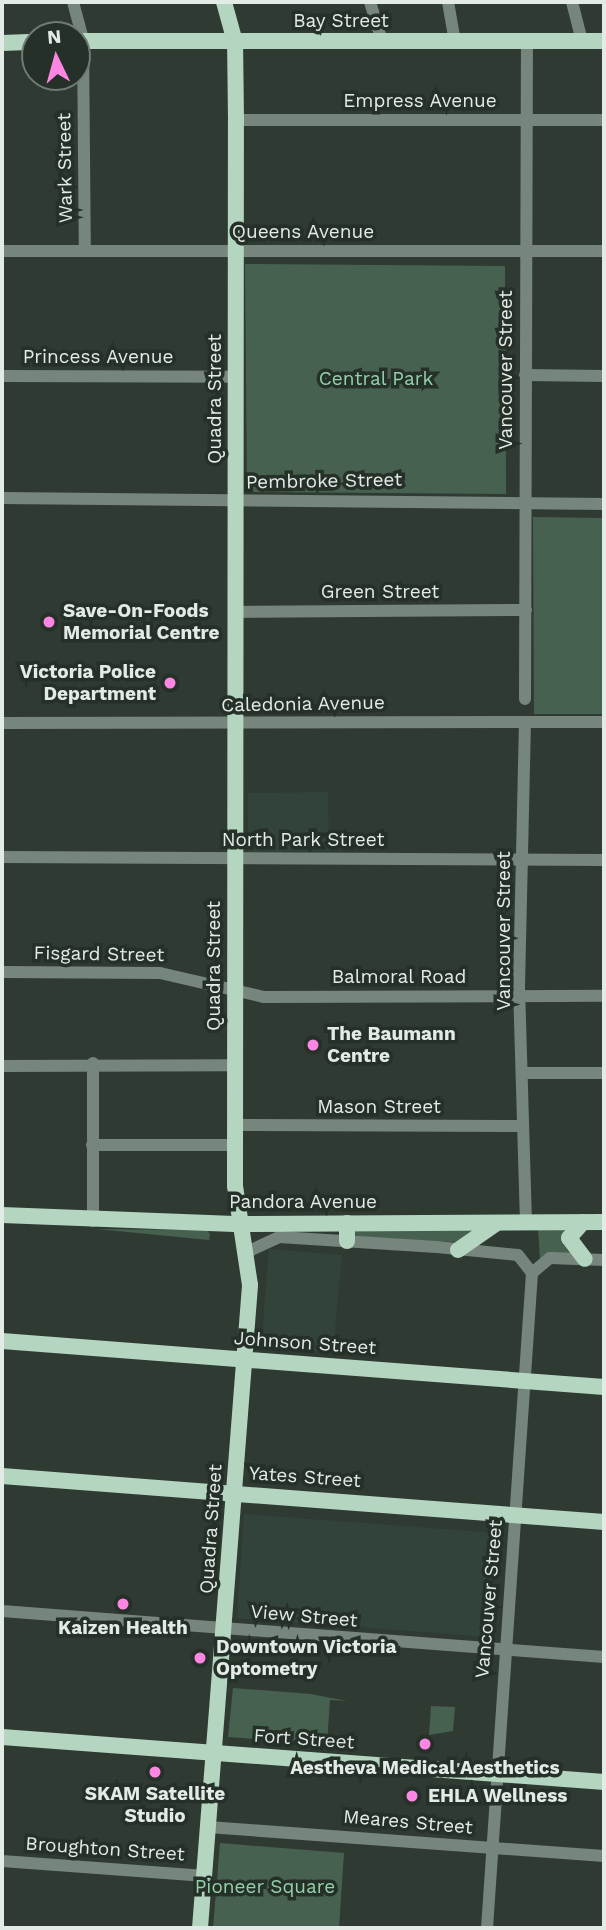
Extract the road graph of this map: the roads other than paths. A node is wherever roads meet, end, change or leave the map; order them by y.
1 (73, 2) edge
2 (224, 2) edge
3 (370, 2) edge
4 (448, 2) edge
5 (572, 2) edge
6 (76, 21) edge
7 (91, 41) edge
8 (382, 41) junction
9 (582, 41) junction
10 (604, 41) edge
11 (21, 42) edge
12 (235, 42) junction
13 (455, 42) junction
14 (527, 42) junction
15 (2, 43) edge
16 (81, 91) edge
17 (236, 120) junction
18 (526, 120) junction
19 (604, 120) edge
20 (85, 250) junction
21 (2, 251) edge
22 (236, 251) junction
23 (524, 251) junction
24 (604, 251) edge
25 (2, 376) edge
26 (525, 376) junction
27 (604, 376) edge
28 (236, 377) junction
29 (2, 498) edge
30 (236, 502) junction
31 (526, 503) junction
32 (604, 503) edge
33 (526, 610) junction
34 (235, 612) junction
35 (525, 699) dead end
36 (525, 722) junction
37 (604, 722) edge
38 (2, 723) edge
39 (235, 724) junction
40 (2, 858) edge
41 (235, 859) junction
42 (523, 860) junction
43 (604, 860) edge
44 (2, 972) edge
45 (235, 993) junction
46 (522, 995) junction
47 (604, 996) edge
48 (93, 1063) junction
49 (235, 1065) junction
50 (2, 1066) edge
51 (524, 1073) junction
52 (604, 1073) edge
53 (235, 1125) junction
54 (523, 1126) junction
55 (92, 1145) junction
56 (235, 1145) junction
57 (2, 1215) edge
58 (93, 1220) junction
59 (583, 1222) junction
60 (604, 1222) edge
61 (347, 1223) junction
62 (497, 1223) junction
63 (526, 1223) junction
64 (241, 1224) junction
65 (347, 1241) junction
66 (458, 1250) junction
67 (247, 1252) junction
68 (584, 1259) junction
69 (604, 1260) edge
70 (532, 1273) junction
71 (2, 1341) edge
72 (244, 1360) junction
73 (527, 1381) junction
74 (604, 1387) edge
75 (2, 1476) edge
76 (234, 1493) junction
77 (516, 1514) junction
78 (604, 1522) edge
79 (2, 1611) edge
80 (224, 1629) junction
81 (503, 1650) junction
82 (604, 1657) edge
83 (2, 1737) edge
84 (214, 1754) junction
85 (496, 1774) junction
86 (604, 1782) edge
87 (208, 1827) junction
88 (493, 1848) junction
89 (604, 1856) edge
90 (2, 1861) edge
91 (205, 1876) junction
92 (201, 1928) edge
93 (487, 1928) edge

1 - 6 street, Wark Street
2 - 12 main road, Quadra Street
3 - 8 street
4 - 13 street
5 - 9 street
7 - 12 main road, Bay Street
8 - 12 main road, Bay Street
8 - 13 main road, Bay Street
9 - 10 main road, Bay Street
9 - 14 main road, Bay Street
11 - 15 main road
12 - 17 main road, Quadra Street
13 - 14 main road, Bay Street
14 - 18 street, Vancouver Street
16 - 20 street, Wark Street
17 - 18 street, Empress Avenue
17 - 22 main road, Quadra Street
18 - 19 street, Empress Avenue
18 - 23 street, Vancouver Street
20 - 21 street, Queens Avenue
20 - 22 street, Queens Avenue
22 - 23 street, Queens Avenue
22 - 28 main road, Quadra Street
23 - 24 street, Queens Avenue
23 - 26 street, Vancouver Street
25 - 28 street, Princess Avenue
26 - 27 street
26 - 31 street, Vancouver Street
28 - 30 main road, Quadra Street
29 - 30 street, Pembroke Street
30 - 31 street, Pembroke Street
30 - 34 main road, Quadra Street
31 - 32 street, Pembroke Street
31 - 33 street, Vancouver Street
33 - 34 street, Green Street
33 - 35 street, Vancouver Street
34 - 39 main road, Quadra Street
36 - 37 street, Caledonia Avenue
36 - 39 street, Caledonia Avenue
36 - 42 street, Vancouver Street
38 - 39 street, Caledonia Avenue
39 - 41 main road, Quadra Street
40 - 41 street, North Park Street
41 - 42 street, North Park Street
41 - 45 main road, Quadra Street
42 - 43 street, North Park Street
42 - 46 street, Vancouver Street
44 - 45 street, Fisgard Street
45 - 46 street, Balmoral Road
45 - 49 main road, Quadra Street
46 - 47 street, Balmoral Road
46 - 51 street, Vancouver Street
48 - 49 street
48 - 50 street
48 - 55 street
49 - 53 main road, Quadra Street
51 - 52 street
51 - 54 street, Vancouver Street
53 - 54 street, Mason Street
53 - 56 main road, Quadra Street
54 - 63 street, Vancouver Street
55 - 56 street
55 - 58 street
56 - 64 main road, Quadra Street
57 - 58 main road, Pandora Avenue
58 - 64 main road, Pandora Avenue
59 - 60 main road, Pandora Avenue
59 - 63 main road, Pandora Avenue
59 - 68 main road
61 - 62 main road, Pandora Avenue
61 - 64 main road, Pandora Avenue
61 - 65 main road
62 - 63 main road, Pandora Avenue
62 - 66 main road
64 - 67 main road, Quadra Street
65 - 66 street, Pandora Avenue
65 - 67 street, Pandora Avenue
66 - 70 street, Pandora Avenue
67 - 72 main road, Quadra Street
68 - 69 street
68 - 70 street
70 - 73 street, Vancouver Street
71 - 72 main road, Johnson Street
72 - 73 main road, Johnson Street
72 - 76 main road, Quadra Street
73 - 74 main road, Johnson Street
73 - 77 street, Vancouver Street
75 - 76 main road, Yates Street
76 - 77 main road, Yates Street
76 - 80 main road, Quadra Street
77 - 78 main road, Yates Street
77 - 81 street, Vancouver Street
79 - 80 street, View Street
80 - 81 street, View Street
80 - 84 main road, Quadra Street
81 - 82 street, View Street
81 - 85 street, Vancouver Street
83 - 84 main road, Fort Street
84 - 85 main road, Fort Street
84 - 87 main road, Quadra Street
85 - 86 main road, Fort Street
85 - 88 street, Vancouver Street
87 - 88 street, Meares Street
87 - 91 main road, Quadra Street
88 - 89 street, Meares Street
88 - 93 street, Vancouver Street
90 - 91 street, Broughton Street
91 - 92 main road, Quadra Street

